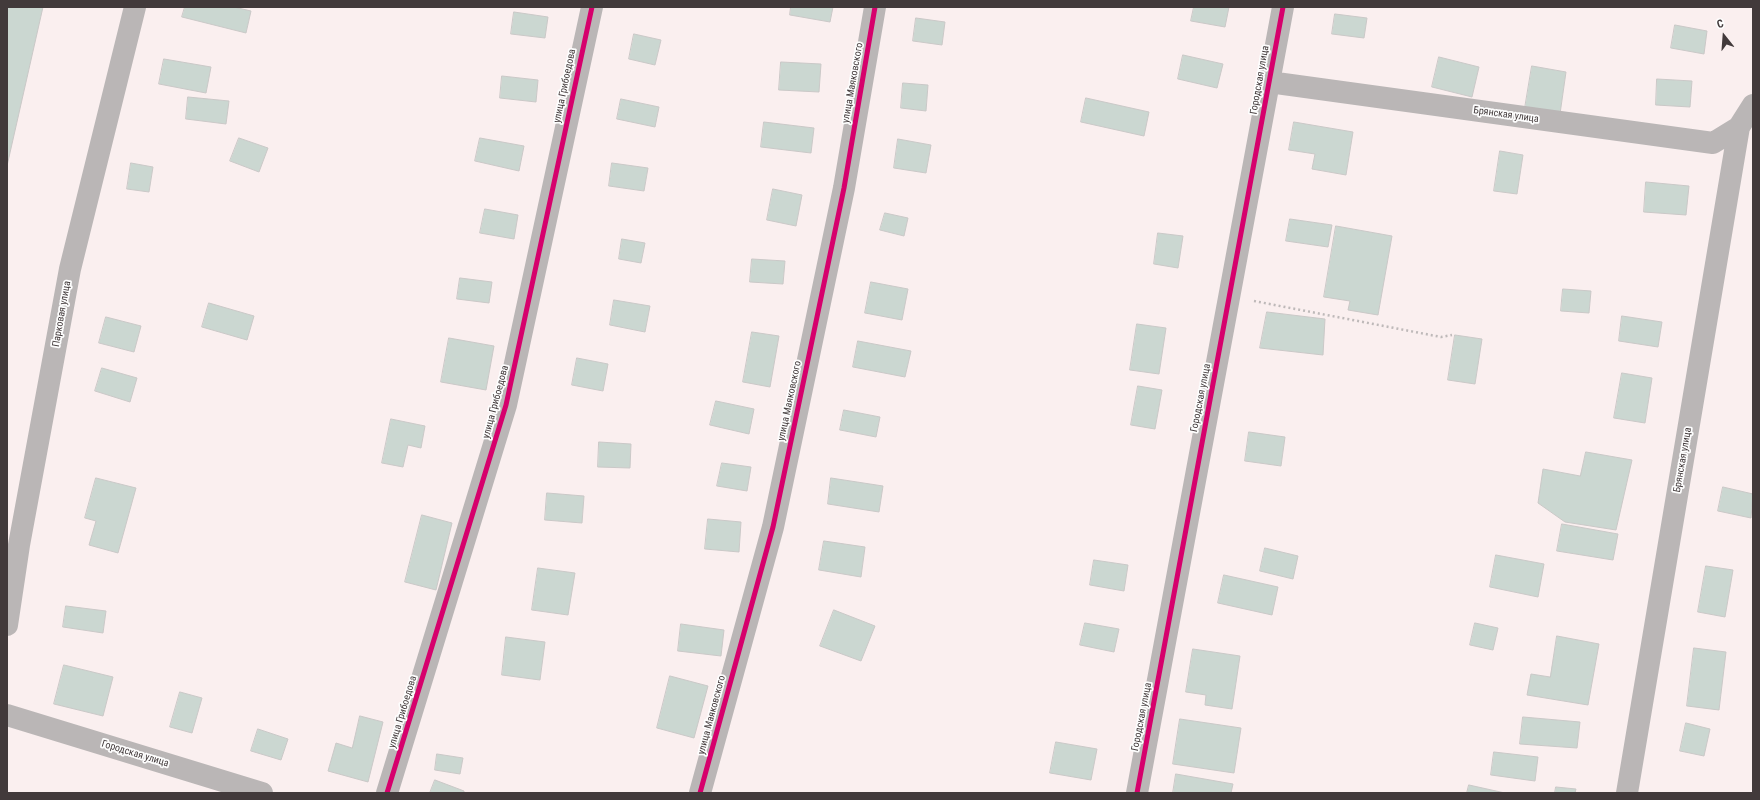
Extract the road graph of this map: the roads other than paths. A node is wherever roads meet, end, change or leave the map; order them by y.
1 (135, 7) edge
2 (592, 7) edge
3 (875, 7) edge
4 (1282, 7) edge
5 (1269, 82) junction
6 (1753, 105) edge
7 (1746, 127) edge
8 (7, 625) edge
9 (7, 715) edge
10 (262, 793) edge
11 (387, 793) edge
12 (700, 793) edge
13 (1137, 793) edge
14 (1628, 793) edge

1 - 8 street, Парковая улица
2 - 11 street, улица Грибоедова
3 - 12 street, улица Маяковского
4 - 5 street, Городская улица
5 - 7 street, Брянская улица
5 - 13 street, Городская улица
6 - 7 street, Брянская улица
7 - 14 street, Брянская улица
9 - 10 street, Городская улица

